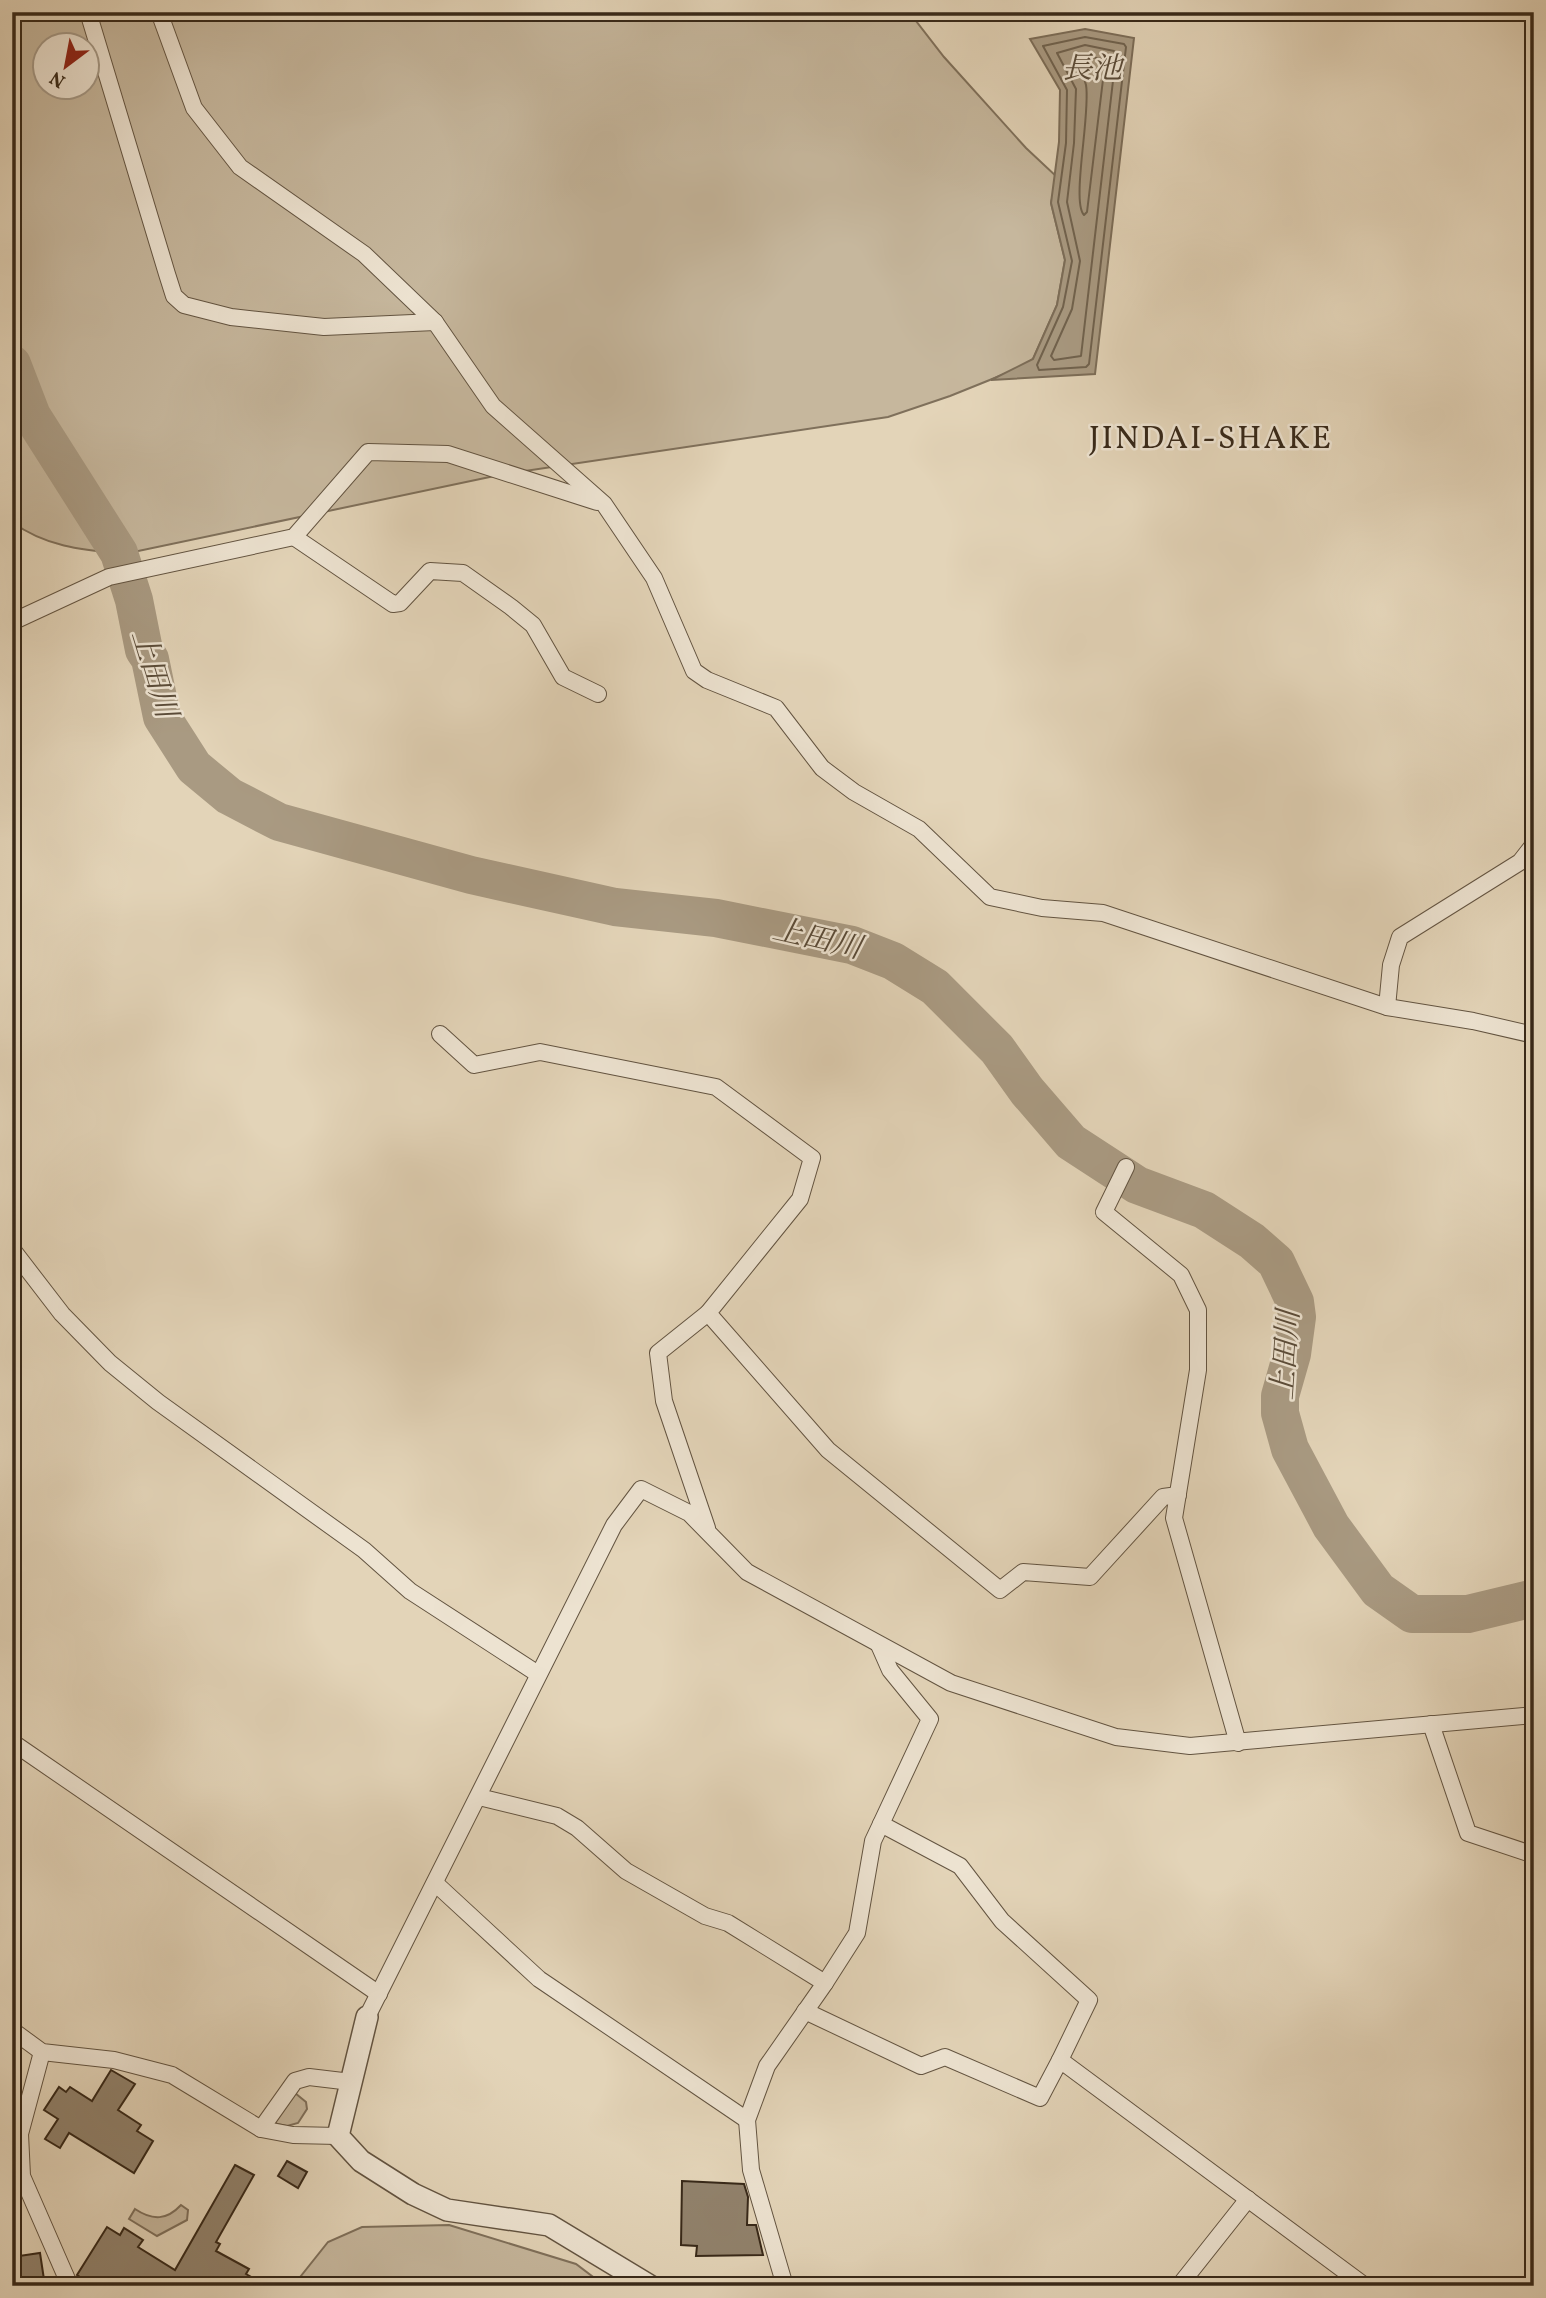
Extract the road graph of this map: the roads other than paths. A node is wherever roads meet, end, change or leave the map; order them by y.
1 (88, 12) edge
2 (159, 12) edge
3 (435, 322) junction
4 (604, 504) junction
5 (294, 537) junction
6 (12, 622) edge
7 (598, 694) dead end
8 (1534, 844) edge
9 (1387, 1007) junction
10 (440, 1034) dead end
11 (1534, 1035) edge
12 (1126, 1167) dead end
13 (12, 1249) edge
14 (708, 1313) junction
15 (1178, 1495) junction
16 (709, 1533) junction
17 (879, 1645) junction
18 (538, 1674) junction
19 (1534, 1714) edge
20 (1431, 1724) junction
21 (12, 1742) edge
22 (1238, 1743) junction
23 (479, 1797) junction
24 (881, 1824) junction
25 (1534, 1855) edge
26 (435, 1883) junction
27 (825, 1983) junction
28 (379, 1994) junction
29 (805, 2011) junction
30 (368, 2017) joint
31 (12, 2031) edge
32 (42, 2052) junction
33 (1060, 2060) junction
34 (351, 2082) junction
35 (747, 2120) junction
36 (261, 2129) junction
37 (338, 2136) junction
38 (1248, 2199) junction
39 (70, 2286) edge
40 (650, 2286) edge
41 (785, 2286) edge
42 (1179, 2286) edge
43 (1365, 2286) edge

1 - 3 street
2 - 3 street
3 - 4 street
4 - 5 street
4 - 9 street
5 - 6 street
5 - 7 street
8 - 9 street
9 - 11 street
10 - 14 street
12 - 15 street
13 - 18 street
14 - 15 street
14 - 16 street
15 - 22 street
16 - 17 street
16 - 18 street
17 - 22 street
17 - 24 street
18 - 23 street
19 - 20 street
20 - 22 street
20 - 25 street
21 - 28 street
23 - 26 street
23 - 27 street
24 - 27 street
24 - 33 street
26 - 28 street
26 - 35 street
27 - 29 street
28 - 30 street
29 - 33 street
29 - 35 street
30 - 34 street
31 - 32 street
32 - 36 street
32 - 39 street
33 - 38 street
34 - 36 street
34 - 37 street
35 - 41 street
36 - 37 street
37 - 40 street
38 - 42 street
38 - 43 street

